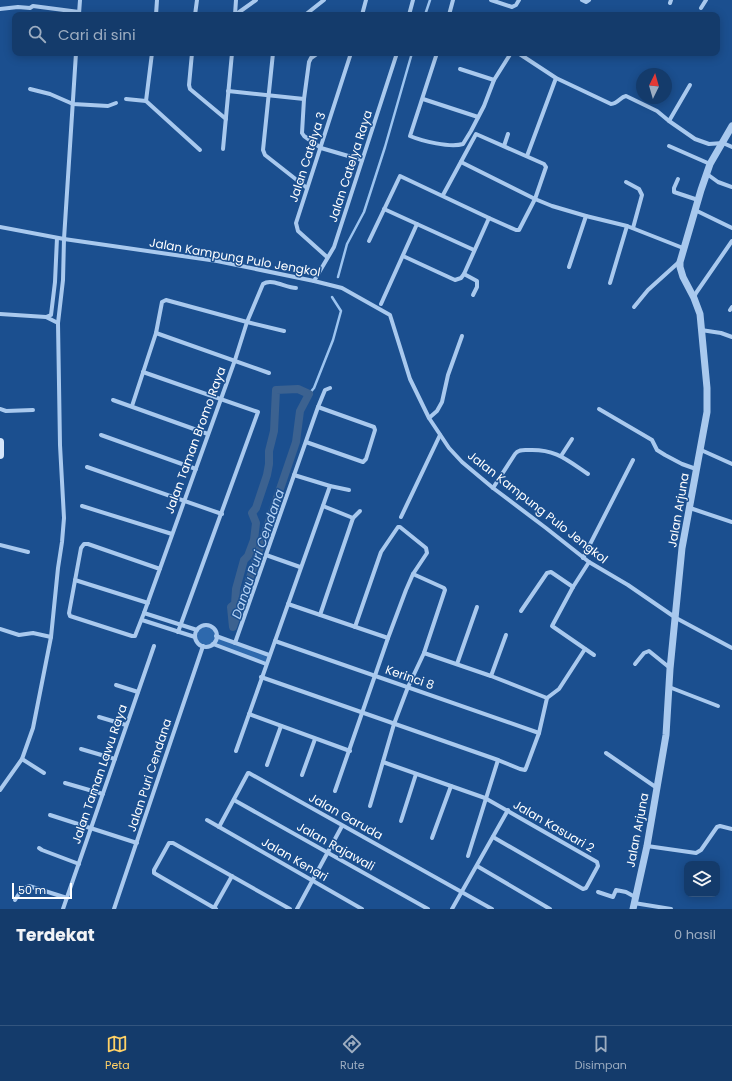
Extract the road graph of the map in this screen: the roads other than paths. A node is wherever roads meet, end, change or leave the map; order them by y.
1 (80, 0) edge
2 (157, 0) edge
3 (197, 0) edge
4 (236, 0) edge
5 (256, 0) edge
6 (324, 0) edge
7 (366, 0) edge
8 (413, 0) edge
9 (454, 0) edge
10 (491, 0) edge
11 (519, 0) edge
12 (706, 0) edge
13 (701, 8) dead end
14 (0, 9) edge
15 (68, 12) edge
16 (79, 12) edge
17 (156, 12) edge
18 (195, 12) edge
19 (235, 12) edge
20 (239, 12) edge
21 (309, 12) edge
22 (363, 12) edge
23 (409, 12) edge
24 (450, 12) edge
25 (76, 56) edge
26 (152, 56) edge
27 (192, 56) edge
28 (232, 56) edge
29 (273, 56) edge
30 (315, 56) edge
31 (350, 56) edge
32 (396, 56) edge
33 (436, 56) edge
34 (508, 56) edge
35 (523, 56) edge
36 (460, 69) dead end
37 (556, 78) junction
38 (494, 80) junction
39 (690, 85) dead end
40 (30, 89) dead end
41 (228, 91) junction
42 (270, 95) junction
43 (126, 99) dead end
44 (304, 99) junction
45 (423, 99) junction
46 (146, 101) junction
47 (116, 103) dead end
48 (73, 104) junction
49 (478, 117) junction
50 (226, 119) junction
51 (670, 121) junction
52 (732, 126) edge
53 (508, 134) dead end
54 (723, 143) junction
55 (504, 146) junction
56 (669, 146) dead end
57 (732, 147) edge
58 (321, 148) junction
59 (223, 149) dead end
60 (200, 150) dead end
61 (527, 156) junction
62 (362, 160) junction
63 (461, 162) junction
64 (710, 164) junction
65 (707, 174) junction
66 (678, 179) dead end
67 (626, 182) dead end
68 (732, 187) edge
69 (307, 188) junction
70 (443, 196) junction
71 (536, 199) junction
72 (698, 200) junction
73 (384, 209) junction
74 (695, 210) junction
75 (586, 216) junction
76 (489, 218) junction
77 (417, 224) junction
78 (627, 226) junction
79 (0, 227) edge
80 (633, 228) junction
81 (732, 228) edge
82 (57, 238) junction
83 (64, 239) junction
84 (369, 241) dead end
85 (732, 242) edge
86 (683, 248) junction
87 (474, 250) junction
88 (402, 256) junction
89 (327, 257) junction
90 (680, 262) junction
91 (569, 267) dead end
92 (464, 274) junction
93 (314, 281) junction
94 (610, 283) dead end
95 (296, 288) dead end
96 (473, 295) dead end
97 (694, 298) junction
98 (381, 304) dead end
99 (634, 307) dead end
100 (0, 314) edge
101 (46, 317) junction
102 (247, 322) junction
103 (58, 323) junction
104 (702, 330) junction
105 (284, 331) dead end
106 (156, 333) junction
107 (462, 336) dead end
108 (732, 338) edge
109 (235, 360) junction
110 (143, 372) junction
111 (269, 373) dead end
112 (330, 388) dead end
113 (220, 399) junction
114 (113, 400) dead end
115 (132, 406) junction
116 (318, 407) junction
117 (599, 409) dead end
118 (0, 410) edge
119 (33, 410) dead end
120 (429, 418) junction
121 (208, 434) junction
122 (101, 435) dead end
123 (440, 435) junction
124 (572, 439) dead end
125 (0, 442) edge
126 (306, 442) junction
127 (701, 450) junction
128 (0, 455) edge
129 (561, 456) junction
130 (633, 460) dead end
131 (732, 464) edge
132 (88, 467) dead end
133 (196, 468) junction
134 (696, 468) junction
135 (588, 474) dead end
136 (294, 475) junction
137 (330, 486) junction
138 (493, 488) junction
139 (349, 490) dead end
140 (184, 501) junction
141 (82, 506) dead end
142 (323, 506) junction
143 (690, 508) junction
144 (360, 511) dead end
145 (222, 514) junction
146 (401, 517) dead end
147 (353, 518) junction
148 (732, 522) edge
149 (172, 534) junction
150 (420, 536) dead end
151 (417, 541) junction
152 (0, 545) edge
153 (28, 552) dead end
154 (266, 555) junction
155 (583, 558) junction
156 (589, 562) junction
157 (300, 567) junction
158 (160, 569) junction
159 (414, 574) junction
160 (75, 580) junction
161 (573, 587) junction
162 (148, 603) junction
163 (288, 604) junction
164 (478, 607) dead end
165 (521, 611) dead end
166 (144, 613) junction
167 (320, 615) junction
168 (676, 618) junction
169 (142, 620) junction
170 (181, 625) junction
171 (355, 627) junction
172 (0, 629) edge
173 (197, 630) junction
174 (178, 632) junction
175 (506, 635) dead end
176 (216, 636) junction
177 (51, 637) junction
178 (195, 637) junction
179 (388, 638) junction
180 (274, 641) junction
181 (236, 643) junction
182 (213, 644) junction
183 (154, 646) dead end
184 (202, 646) junction
185 (732, 648) edge
186 (584, 649) junction
187 (424, 653) junction
188 (269, 655) junction
189 (594, 655) dead end
190 (266, 664) junction
191 (457, 664) junction
192 (635, 664) dead end
193 (670, 669) junction
194 (376, 676) junction
195 (491, 676) junction
196 (262, 678) junction
197 (116, 685) dead end
198 (408, 687) junction
199 (669, 687) junction
200 (138, 692) junction
201 (547, 698) junction
202 (718, 706) dead end
203 (363, 713) junction
204 (248, 714) junction
205 (98, 717) dead end
206 (394, 724) junction
207 (126, 725) junction
208 (281, 726) junction
209 (539, 733) junction
210 (315, 739) junction
211 (81, 750) dead end
212 (236, 751) dead end
213 (350, 751) junction
214 (606, 753) dead end
215 (22, 759) junction
216 (115, 759) junction
217 (498, 760) junction
218 (383, 762) junction
219 (267, 765) dead end
220 (44, 772) dead end
221 (416, 774) junction
222 (302, 775) dead end
223 (65, 783) dead end
224 (451, 786) junction
225 (657, 788) junction
226 (0, 790) edge
227 (335, 791) dead end
228 (103, 794) junction
229 (485, 798) junction
230 (234, 800) junction
231 (370, 806) dead end
232 (508, 810) junction
233 (50, 815) dead end
234 (207, 820) dead end
235 (401, 821) dead end
236 (342, 826) junction
237 (219, 827) junction
238 (91, 829) junction
239 (732, 829) edge
240 (493, 837) junction
241 (432, 838) dead end
242 (138, 842) junction
243 (647, 846) junction
244 (40, 848) dead end
245 (328, 852) junction
246 (468, 856) dead end
247 (79, 864) junction
248 (476, 866) junction
249 (232, 876) junction
250 (313, 880) junction
251 (462, 892) junction
252 (598, 892) dead end
253 (67, 898) junction
254 (15, 900) dead end
255 (634, 903) edge
256 (63, 909) edge
257 (114, 909) edge
258 (215, 909) edge
259 (290, 909) edge
260 (297, 909) edge
261 (362, 909) edge
262 (428, 909) edge
263 (452, 909) edge
264 (492, 909) edge
265 (550, 909) edge
266 (671, 909) edge

1 - 16 street
2 - 17 street
3 - 18 street
4 - 19 street
5 - 20 street
6 - 21 street
7 - 22 street
8 - 23 street
9 - 24 street
10 - 11 street
12 - 13 street
14 - 15 street
25 - 48 street
26 - 46 street
27 - 50 street
28 - 41 street
29 - 42 street
30 - 44 street
31 - 58 street, Jalan Catelya 3
32 - 62 street, Jalan Catelya Raya
33 - 45 street
34 - 38 street
35 - 37 street
36 - 38 street
37 - 51 street
37 - 61 street
38 - 49 street
39 - 51 street
40 - 48 street
41 - 42 street
41 - 50 street
42 - 44 street
42 - 69 street
43 - 46 street
44 - 58 street
45 - 49 street
45 - 49 street
46 - 60 street
47 - 48 street
48 - 83 street
50 - 59 street
51 - 54 street
52 - 54 street, Jalan Arjuna
53 - 55 street
54 - 57 street
54 - 64 street, Jalan Arjuna
55 - 61 street
55 - 63 street
56 - 64 street
58 - 62 street
58 - 69 street, Jalan Catelya 3
61 - 71 street
62 - 89 street, Jalan Catelya Raya
63 - 70 street
63 - 71 street
64 - 65 street, Jalan Arjuna
65 - 68 street
65 - 72 street, Jalan Arjuna
66 - 72 street
67 - 80 street
69 - 89 street, Jalan Catelya 3
70 - 73 street
70 - 76 street
71 - 75 street
71 - 76 street
72 - 74 street, Jalan Arjuna
73 - 77 street
73 - 84 street
74 - 81 street
74 - 86 street, Jalan Arjuna
75 - 78 street
75 - 91 street
76 - 87 street
77 - 87 street
77 - 88 street
78 - 80 street
78 - 94 street
79 - 82 street, Jalan Kampung Pulo Jengkol
80 - 86 street
82 - 83 street, Jalan Kampung Pulo Jengkol
82 - 101 street
83 - 93 street, Jalan Kampung Pulo Jengkol
83 - 103 street
85 - 97 street
86 - 90 street, Jalan Arjuna
87 - 92 street
88 - 92 street
88 - 98 street
89 - 93 street, Jalan Catelya Raya
90 - 97 street, Jalan Arjuna
90 - 99 street
92 - 96 street
93 - 120 street, Jalan Kampung Pulo Jengkol
95 - 102 street, Jalan Taman Bromo Raya
97 - 104 street, Jalan Arjuna
100 - 101 street
101 - 103 street
102 - 105 street
102 - 106 street
102 - 109 street, Jalan Taman Bromo Raya
103 - 177 street
104 - 108 street
104 - 127 street, Jalan Arjuna
106 - 109 street
106 - 110 street
107 - 120 street
109 - 111 street
109 - 113 street, Jalan Taman Bromo Raya
110 - 113 street
110 - 115 street
112 - 116 street
113 - 121 street, Jalan Taman Bromo Raya
113 - 145 street
114 - 115 street
115 - 121 street
116 - 126 street
116 - 126 street
117 - 134 street
118 - 119 street
120 - 123 street, Jalan Kampung Pulo Jengkol
121 - 133 street, Jalan Taman Bromo Raya
122 - 133 street
123 - 138 street, Jalan Kampung Pulo Jengkol
123 - 146 street
124 - 129 street
125 - 128 main road
126 - 136 street
127 - 131 street
127 - 134 street, Jalan Arjuna
129 - 135 street
129 - 138 street
130 - 155 street
132 - 140 street
133 - 140 street, Jalan Taman Bromo Raya
134 - 143 street, Jalan Arjuna
136 - 137 street
136 - 154 street
137 - 139 street
137 - 142 street
138 - 155 street, Jalan Kampung Pulo Jengkol
140 - 145 street
140 - 149 street, Jalan Taman Bromo Raya
141 - 149 street
142 - 147 street
142 - 157 street
143 - 148 street
143 - 168 street, Jalan Arjuna
144 - 147 street
145 - 170 street
147 - 167 street
149 - 158 street, Jalan Taman Bromo Raya
150 - 151 street
151 - 159 street
151 - 171 street
152 - 153 street
154 - 157 street
154 - 181 street
155 - 156 street, Jalan Kampung Pulo Jengkol
156 - 161 street
156 - 168 street, Jalan Kampung Pulo Jengkol
157 - 163 street
158 - 160 street
158 - 162 street, Jalan Taman Bromo Raya
159 - 179 street
159 - 187 street
160 - 162 street
160 - 169 street, Jalan Taman Bromo Raya
161 - 165 street
161 - 186 street
162 - 166 street, Jalan Taman Bromo Raya
163 - 167 street
163 - 180 street
164 - 191 street
166 - 169 street, Jalan Taman Bromo Raya
166 - 170 street
167 - 171 street
168 - 185 street, Jalan Kampung Pulo Jengkol
168 - 193 street, Jalan Arjuna
169 - 174 street
170 - 173 street
170 - 174 street
171 - 179 street
172 - 177 street
173 - 176 street
173 - 178 street
174 - 178 street
175 - 195 street
176 - 181 street
176 - 182 street
177 - 215 street
178 - 184 street
179 - 194 street
180 - 188 street
180 - 194 street, Kerinci 8
181 - 188 street
182 - 184 street
182 - 190 street
183 - 200 street, Jalan Taman Lawu Raya
184 - 242 street, Jalan Puri Cendana
186 - 189 street
186 - 201 street
187 - 191 street
187 - 198 street
188 - 190 street
190 - 196 street
191 - 195 street
192 - 193 street
193 - 199 street, Jalan Arjuna
194 - 198 street, Kerinci 8
194 - 203 street
195 - 201 street
196 - 203 street
196 - 204 street
197 - 200 street
198 - 206 street
198 - 209 street, Kerinci 8
199 - 202 street
199 - 225 street, Jalan Arjuna
200 - 207 street, Jalan Taman Lawu Raya
201 - 209 street
203 - 206 street
203 - 213 street
204 - 208 street
204 - 212 street
205 - 207 street
206 - 217 street
206 - 218 street
207 - 216 street, Jalan Taman Lawu Raya
208 - 210 street
208 - 219 street
209 - 217 street
210 - 213 street
210 - 222 street
211 - 216 street
213 - 227 street
214 - 225 street
215 - 220 street
215 - 226 street
216 - 228 street, Jalan Taman Lawu Raya
217 - 229 street
218 - 221 street, Jalan Kasuari 2
218 - 231 street
221 - 224 street, Jalan Kasuari 2
221 - 235 street
223 - 228 street
224 - 229 street, Jalan Kasuari 2
224 - 241 street
225 - 243 street, Jalan Arjuna
228 - 238 street, Jalan Taman Lawu Raya
229 - 232 street, Jalan Kasuari 2
229 - 246 street
230 - 236 street, Jalan Garuda
230 - 237 street
230 - 245 street, Jalan Rajawali
232 - 240 street
232 - 240 street, Jalan Kasuari 2
233 - 238 street
234 - 237 street, Jalan Kenari
236 - 245 street
236 - 251 street, Jalan Garuda
237 - 250 street, Jalan Kenari
238 - 242 street
238 - 247 street, Jalan Taman Lawu Raya
239 - 243 street
240 - 248 street
242 - 257 street, Jalan Puri Cendana
243 - 255 street, Jalan Arjuna
244 - 247 street
245 - 250 street
245 - 262 street, Jalan Rajawali
247 - 253 street, Jalan Taman Lawu Raya
248 - 251 street
248 - 265 street
249 - 258 street
249 - 258 street
249 - 259 street
250 - 260 street
250 - 261 street, Jalan Kenari
251 - 263 street
251 - 264 street, Jalan Garuda
252 - 255 street
253 - 254 street
253 - 256 street, Jalan Taman Lawu Raya
255 - 266 street

